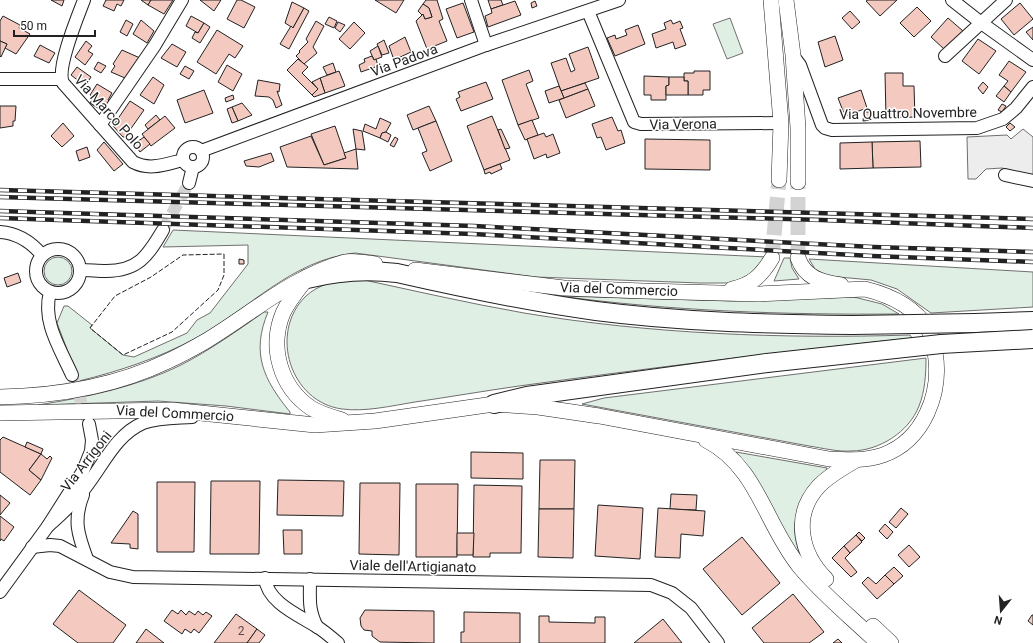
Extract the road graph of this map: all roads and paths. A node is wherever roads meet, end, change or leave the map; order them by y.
1 (84, 0) edge
2 (182, 0) edge
3 (471, 0) edge
4 (619, 0) edge
5 (772, 0) edge
6 (786, 0) edge
7 (952, 0) edge
8 (1006, 0) edge
9 (588, 11) junction
10 (980, 22) junction
11 (486, 45) junction
12 (793, 55) junction
13 (945, 56) dead end
14 (1033, 60) edge
15 (0, 79) edge
16 (61, 79) junction
17 (1033, 87) edge
18 (782, 123) junction
19 (100, 125) junction
20 (201, 151) junction
21 (183, 160) junction
22 (193, 167) junction
23 (1005, 175) dead end
24 (779, 180) tunnel mouth
25 (1033, 181) edge
26 (798, 182) tunnel mouth
27 (189, 183) tunnel mouth
28 (163, 230) tunnel mouth
29 (0, 232) edge
30 (42, 255) junction
31 (772, 258) tunnel mouth
32 (798, 258) tunnel mouth
33 (81, 270) junction
34 (307, 279) junction
35 (865, 289) junction
36 (50, 292) junction
37 (718, 292) junction
38 (1033, 321) edge
39 (1033, 339) edge
40 (72, 375) tunnel mouth
41 (0, 397) edge
42 (494, 404) junction
43 (0, 413) edge
44 (224, 415) junction
45 (349, 423) junction
46 (89, 424) tunnel mouth
47 (694, 434) junction
48 (856, 460) junction
49 (88, 485) junction
50 (48, 526) junction
51 (32, 547) junction
52 (87, 559) junction
53 (265, 578) junction
54 (310, 579) junction
55 (0, 592) edge
56 (317, 627) junction
57 (338, 643) edge
58 (718, 643) edge
59 (878, 643) edge
60 (891, 643) edge

1 - 16 street, Via Marco Polo
2 - 19 street
3 - 11 street
4 - 9 street, Via Padova
5 - 18 main road
6 - 12 main road
7 - 10 street
8 - 10 street
9 - 11 street, Via Padova
9 - 18 street, Via Verona
10 - 13 street
10 - 14 street
11 - 20 street, Via Padova
12 - 17 street, Via Quattro Novembre
12 - 26 main road
15 - 16 street, Via Marco Polo
16 - 19 street, Via Marco Polo
18 - 24 main road
19 - 21 street, Via Marco Polo
20 - 21 street
20 - 22 street
21 - 22 street
22 - 27 street
23 - 25 street
28 - 33 street
29 - 30 street
30 - 33 street
30 - 36 street
31 - 37 main road
32 - 35 main road
33 - 36 street
34 - 37 main road, Via del Commercio
34 - 38 highway, Via del Commercio, bridge
34 - 41 main road, Via del Commercio
34 - 45 main road, Via del Commercio
35 - 37 main road, Via del Commercio
35 - 48 main road, Via del Commercio
36 - 40 street
39 - 42 highway, Via del Commercio, bridge
42 - 45 main road, Via del Commercio
42 - 47 main road, Via del Commercio
43 - 44 main road, Via del Commercio
44 - 45 main road, Via del Commercio
44 - 49 street, Via Arrigoni
46 - 50 street, Via Arrigoni
47 - 48 main road, Via del Commercio
47 - 59 main road
48 - 60 main road
49 - 50 street, Via Arrigoni
49 - 52 street
50 - 51 street, Via Arrigoni
51 - 52 street, Viale dell'Artigianato
51 - 55 street, Via Arrigoni
52 - 53 street, Viale dell'Artigianato
53 - 54 street, Viale dell'Artigianato
53 - 56 street
54 - 56 street
54 - 58 street, Viale dell'Artigianato
56 - 57 street

